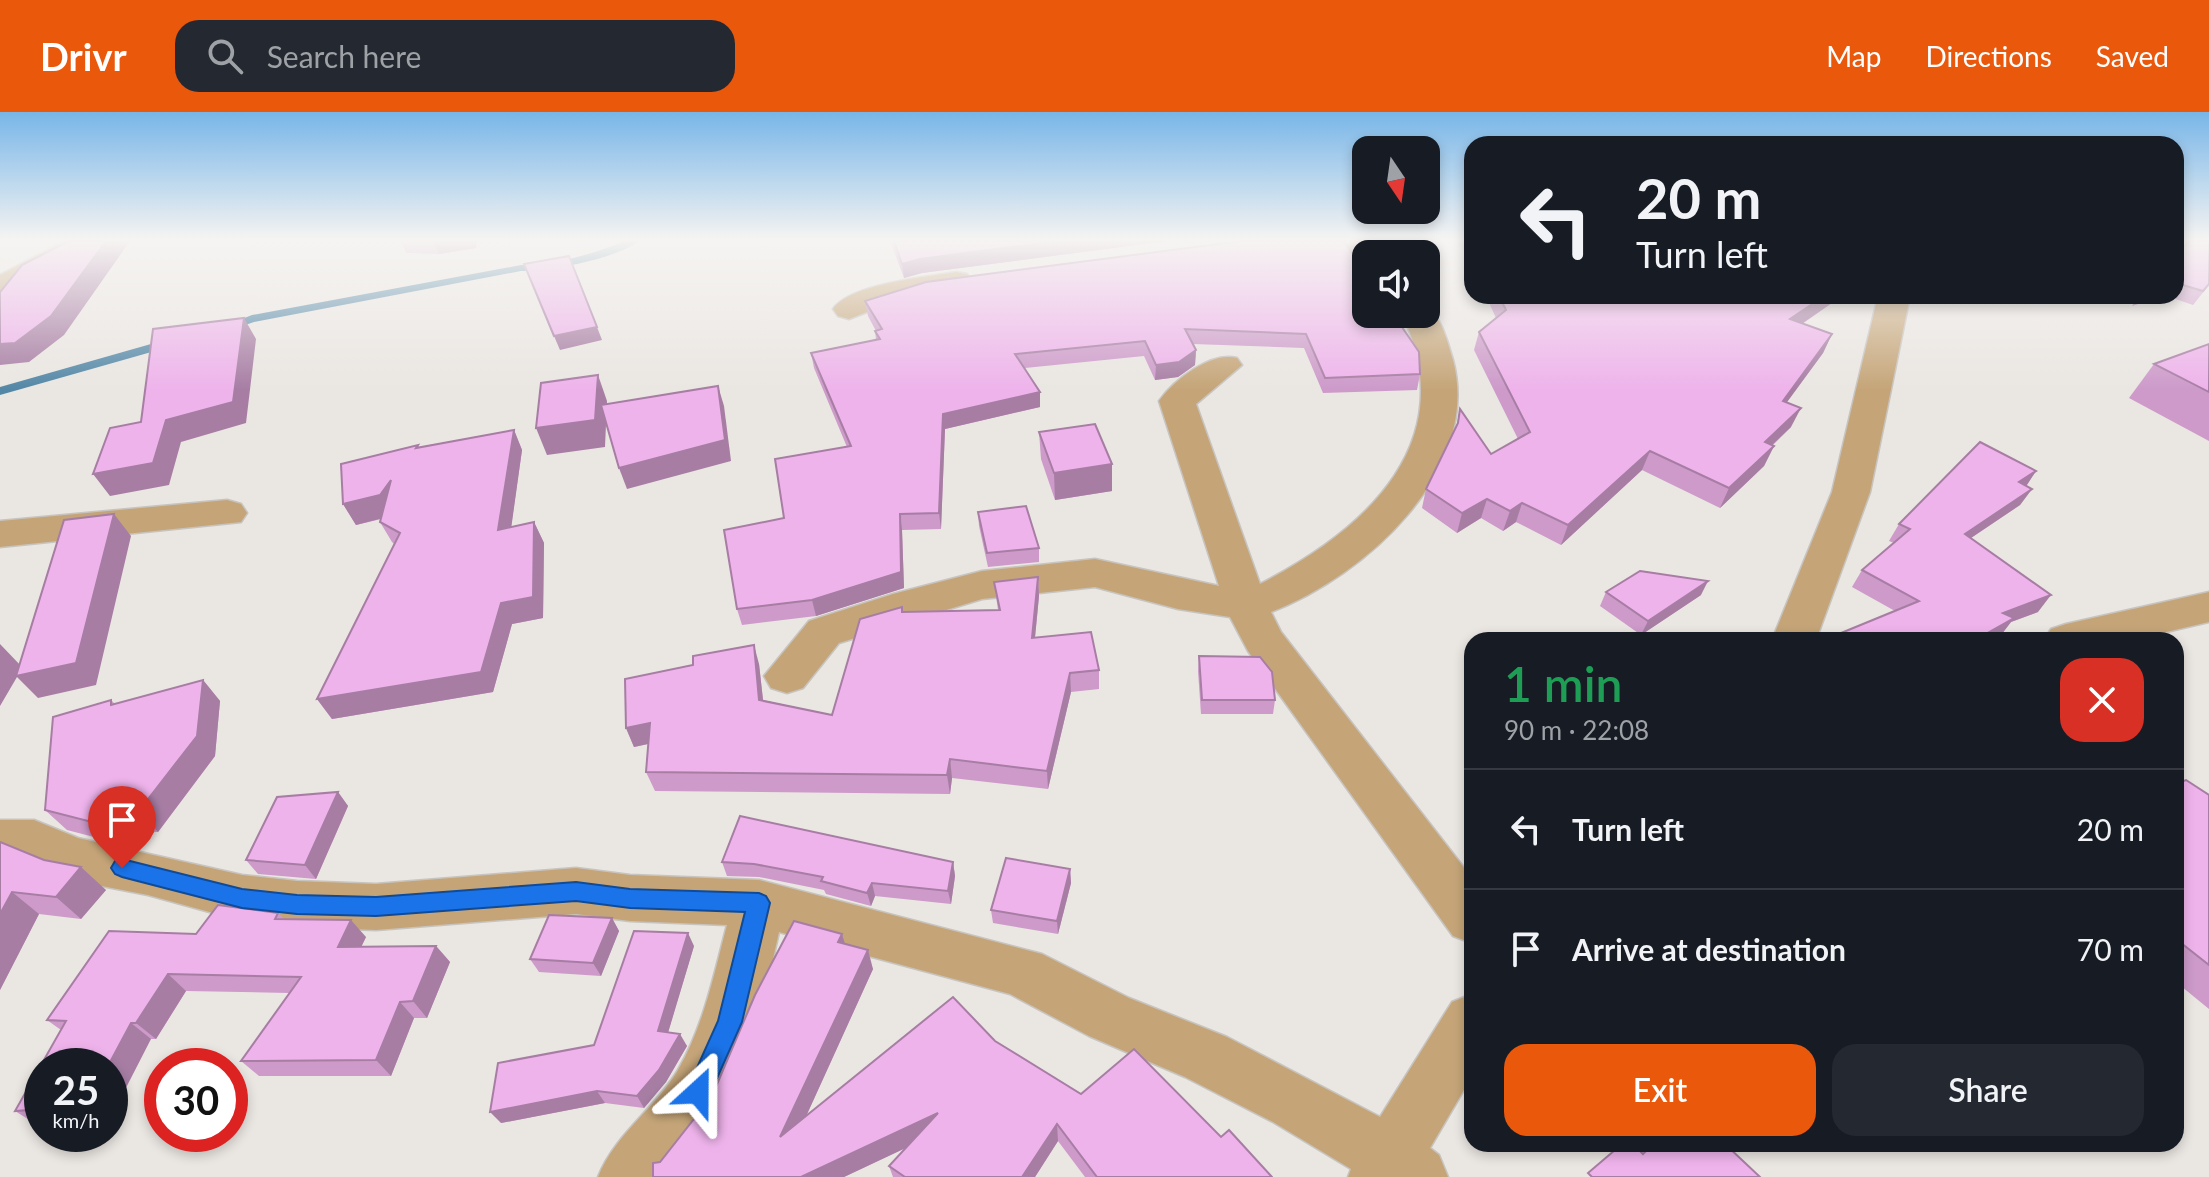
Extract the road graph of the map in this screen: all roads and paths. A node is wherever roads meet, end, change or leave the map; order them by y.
1 (905, 291) edge
2 (1892, 304) edge
3 (849, 309) dead end
4 (1424, 328) edge
5 (1225, 365) dead end
6 (227, 513) dead end
7 (0, 534) edge
8 (1246, 605) junction
9 (2209, 607) edge
10 (1797, 632) edge
11 (2101, 632) edge
12 (787, 676) dead end
13 (0, 841) edge
14 (759, 903) junction
15 (1464, 908) edge
16 (1464, 1037) edge
17 (1396, 1171) edge
18 (629, 1177) edge

1 - 3 street
2 - 10 street
4 - 8 street
5 - 8 street
6 - 7 street
8 - 12 street
8 - 15 street
9 - 11 street
13 - 14 street
14 - 17 street
14 - 18 street
16 - 17 street

